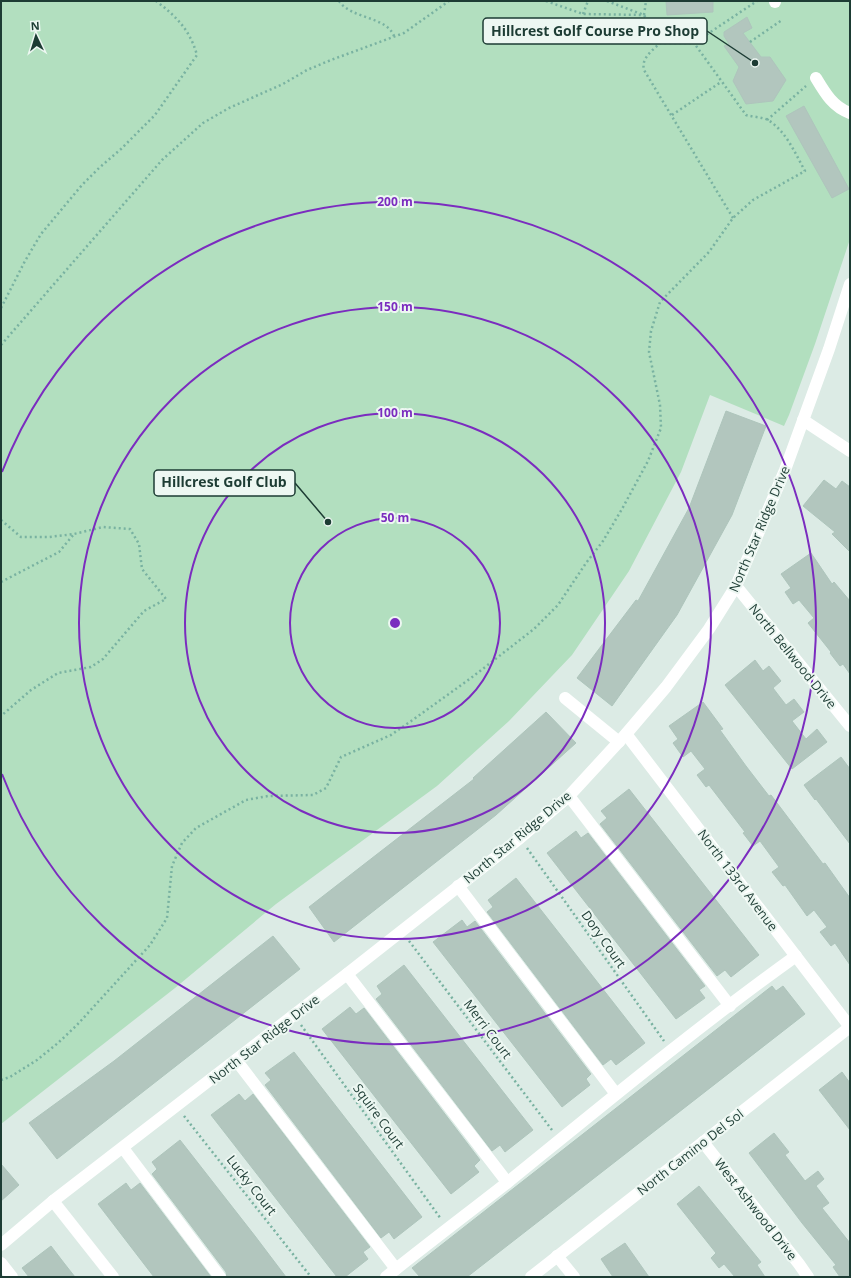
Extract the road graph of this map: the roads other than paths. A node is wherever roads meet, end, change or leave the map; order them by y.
1 (816, 78) road end
2 (850, 113) edge
3 (850, 284) edge
4 (803, 420) junction
5 (850, 451) edge
6 (736, 586) junction
7 (565, 698) dead end
8 (850, 726) edge
9 (622, 738) junction
10 (569, 796) junction
11 (458, 886) junction
12 (796, 956) junction
13 (347, 974) junction
14 (730, 1006) junction
15 (850, 1027) edge
16 (236, 1060) junction
17 (616, 1094) junction
18 (703, 1142) junction
19 (123, 1148) junction
20 (507, 1182) junction
21 (53, 1201) junction
22 (1, 1245) edge
23 (557, 1256) junction
24 (1, 1263) edge
25 (396, 1269) junction
26 (12, 1277) edge
27 (113, 1277) edge
28 (220, 1277) edge
29 (386, 1277) edge
30 (531, 1277) edge
31 (574, 1277) edge
32 (808, 1277) edge

1 - 2 street
3 - 4 street, North Star Ridge Drive
4 - 5 street
4 - 6 street, North Star Ridge Drive
6 - 8 street, North Bellwood Drive
6 - 9 street, North Star Ridge Drive
7 - 9 street, North 133rd Avenue
9 - 10 street, North Star Ridge Drive
9 - 12 street, North 133rd Avenue
10 - 11 street, North Star Ridge Drive
10 - 14 street
11 - 13 street, North Star Ridge Drive
11 - 17 street
12 - 14 street
12 - 15 street, North 133rd Avenue
13 - 16 street, North Star Ridge Drive
13 - 20 street
14 - 17 street
15 - 18 street, North Camino Del Sol
16 - 19 street, North Star Ridge Drive
16 - 25 street
17 - 20 street
18 - 23 street, North Camino Del Sol
18 - 32 street, West Ashwood Drive
19 - 21 street, North Star Ridge Drive
19 - 28 street
20 - 25 street
21 - 22 street, North Star Ridge Drive
21 - 27 street
23 - 30 street, North Camino Del Sol
23 - 31 street
24 - 26 street
25 - 29 street

